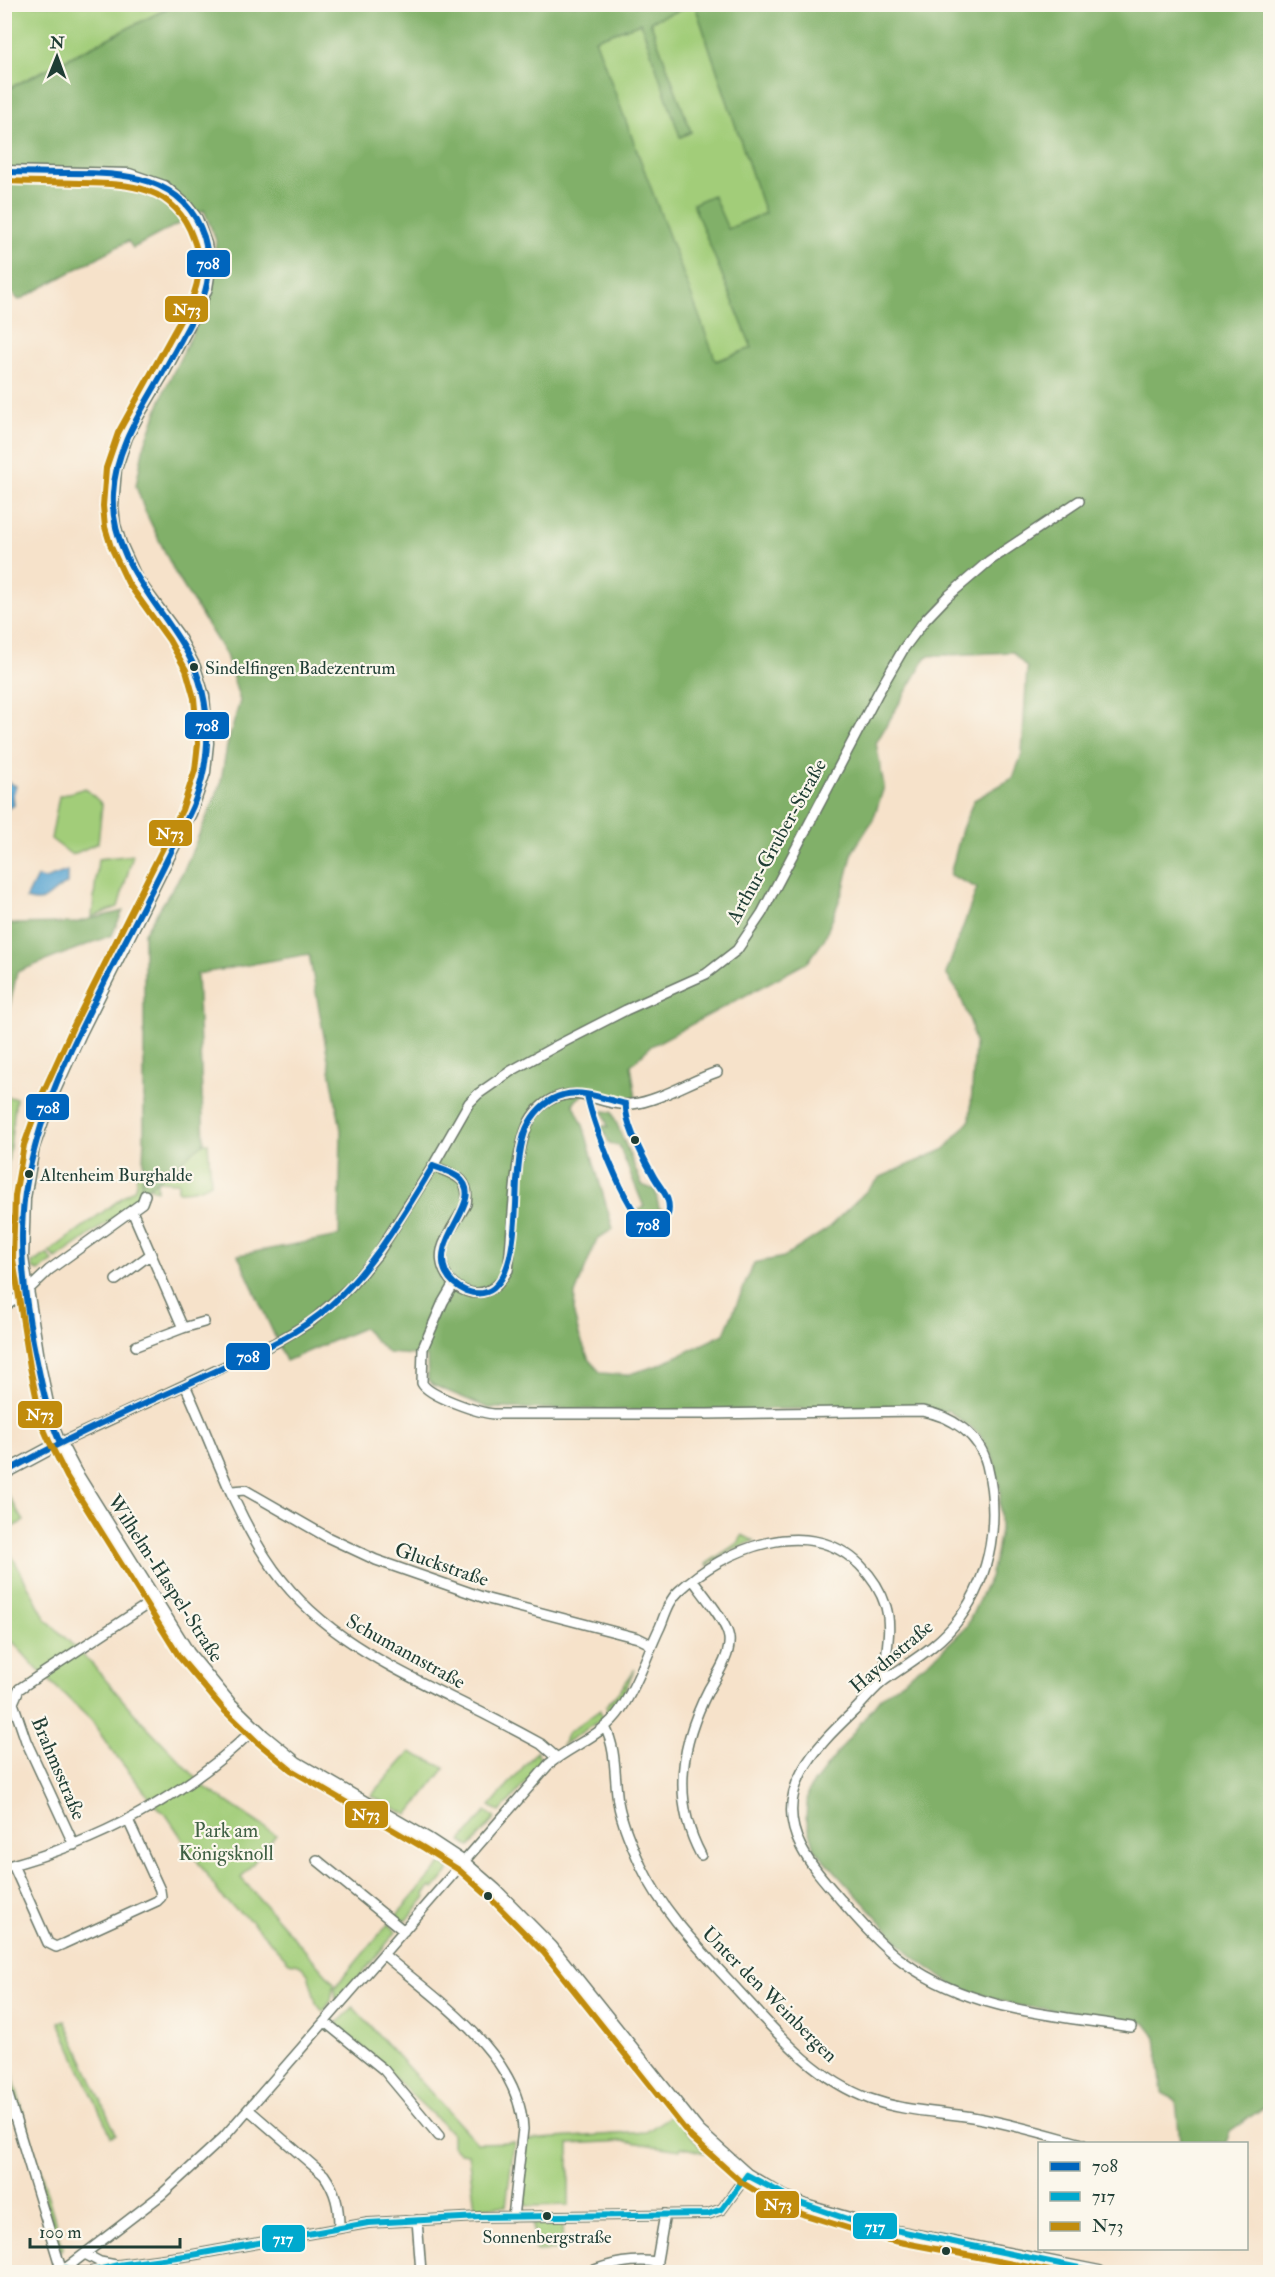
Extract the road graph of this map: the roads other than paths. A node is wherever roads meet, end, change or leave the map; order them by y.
1 (4, 171) edge
2 (1079, 501) dead end
3 (717, 1072) dead end
4 (433, 1166) junction
5 (145, 1195) dead end
6 (132, 1211) junction
7 (151, 1254) junction
8 (116, 1280) dead end
9 (453, 1285) junction
10 (26, 1292) junction
11 (4, 1307) edge
12 (204, 1322) dead end
13 (183, 1328) junction
14 (136, 1346) dead end
15 (185, 1385) junction
16 (60, 1443) junction
17 (4, 1473) edge
18 (232, 1491) junction
19 (693, 1580) junction
20 (154, 1600) junction
21 (652, 1645) junction
22 (885, 1680) junction
23 (605, 1727) junction
24 (255, 1728) junction
25 (557, 1758) junction
26 (128, 1820) junction
27 (74, 1845) junction
28 (701, 1855) dead end
29 (317, 1860) dead end
30 (464, 1863) junction
31 (9, 1866) edge
32 (404, 1931) junction
33 (384, 1955) junction
34 (324, 2022) junction
35 (1131, 2028) dead end
36 (4, 2082) edge
37 (249, 2110) junction
38 (439, 2136) dead end
39 (1074, 2142) edge
40 (747, 2175) junction
41 (665, 2214) junction
42 (513, 2217) junction
43 (417, 2220) junction
44 (339, 2227) junction
45 (85, 2254) junction
46 (657, 2262) junction
47 (118, 2265) junction
48 (1062, 2269) edge
49 (63, 2271) edge
50 (422, 2272) edge
51 (589, 2272) edge
52 (655, 2272) edge
53 (1099, 2272) edge

1 - 10 street, Wilhelm-Haspel-Straße
2 - 4 street, Arthur-Gruber-Straße
3 - 9 street
4 - 9 street
4 - 15 street, Arthur-Gruber-Straße
5 - 6 street
6 - 7 street
6 - 10 street
7 - 8 street
7 - 13 street
9 - 22 street, Haydnstraße
10 - 11 street
10 - 16 street, Wilhelm-Haspel-Straße
12 - 13 street
13 - 14 street
15 - 16 street, Arthur-Gruber-Straße
15 - 18 street, Schumannstraße
16 - 17 street, Arthur-Gruber-Straße
16 - 20 street, Wilhelm-Haspel-Straße
18 - 21 street, Gluckstraße
18 - 25 street, Schumannstraße
19 - 21 street
19 - 22 street
19 - 28 street
20 - 24 street, Wilhelm-Haspel-Straße
20 - 27 street, Brahmsstraße
21 - 23 street
22 - 35 street, Haydnstraße
23 - 25 street
23 - 39 street, Unter den Weinbergen
24 - 26 street
24 - 30 street, Wilhelm-Haspel-Straße
25 - 30 street
26 - 27 street
26 - 31 street
27 - 31 street
29 - 32 street
30 - 32 street
30 - 40 street, Wilhelm-Haspel-Straße
32 - 33 street
33 - 34 street
33 - 42 street
34 - 37 street
34 - 38 street
36 - 49 street
37 - 44 street
37 - 45 street
40 - 41 street
40 - 48 street, Wilhelm-Haspel-Straße
41 - 42 street
41 - 46 street
42 - 43 street
43 - 44 street
43 - 50 street
44 - 47 street
45 - 47 street
45 - 49 street
46 - 51 street
46 - 52 street
47 - 49 street
48 - 53 street, Wilhelm-Haspel-Straße

